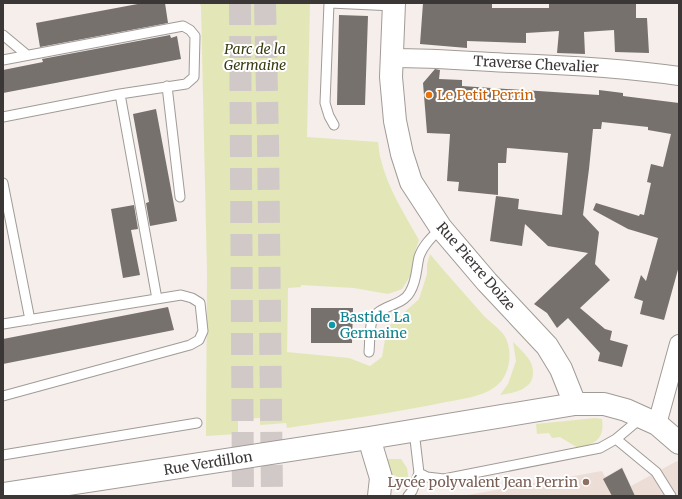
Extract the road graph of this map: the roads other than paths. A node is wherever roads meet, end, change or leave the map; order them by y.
1 (329, 3) edge
2 (394, 5) edge
3 (3, 35) edge
4 (27, 55) junction
5 (392, 58) junction
6 (3, 60) edge
7 (679, 76) edge
8 (167, 86) junction
9 (120, 94) junction
10 (3, 117) edge
11 (334, 125) dead end
12 (3, 183) edge
13 (180, 197) dead end
14 (441, 228) junction
15 (157, 299) junction
16 (30, 320) junction
17 (3, 324) edge
18 (679, 344) edge
19 (369, 352) dead end
20 (3, 396) edge
21 (575, 404) junction
22 (649, 420) junction
23 (197, 423) dead end
24 (414, 430) junction
25 (369, 438) junction
26 (616, 439) junction
27 (679, 443) edge
28 (3, 455) edge
29 (419, 473) junction
30 (8, 495) edge
31 (379, 496) edge
32 (408, 496) edge
33 (671, 496) edge

1 - 2 lane
1 - 11 lane
2 - 5 street, Rue Pierre Doize
3 - 4 lane
4 - 6 lane
4 - 8 lane
5 - 7 street, Traverse Chevalier
5 - 14 street, Rue Pierre Doize
8 - 9 lane
8 - 13 lane
9 - 10 lane
9 - 15 lane
12 - 16 lane
14 - 19 lane
14 - 21 street, Rue Pierre Doize
15 - 16 lane
15 - 20 lane
16 - 17 lane
18 - 22 street
21 - 22 street
21 - 24 street, Rue Verdillon
22 - 26 lane
22 - 27 street
23 - 28 lane
24 - 25 street, Rue Verdillon
24 - 29 lane
25 - 30 street, Rue Verdillon
25 - 31 street
26 - 29 lane
26 - 33 lane
29 - 32 lane

